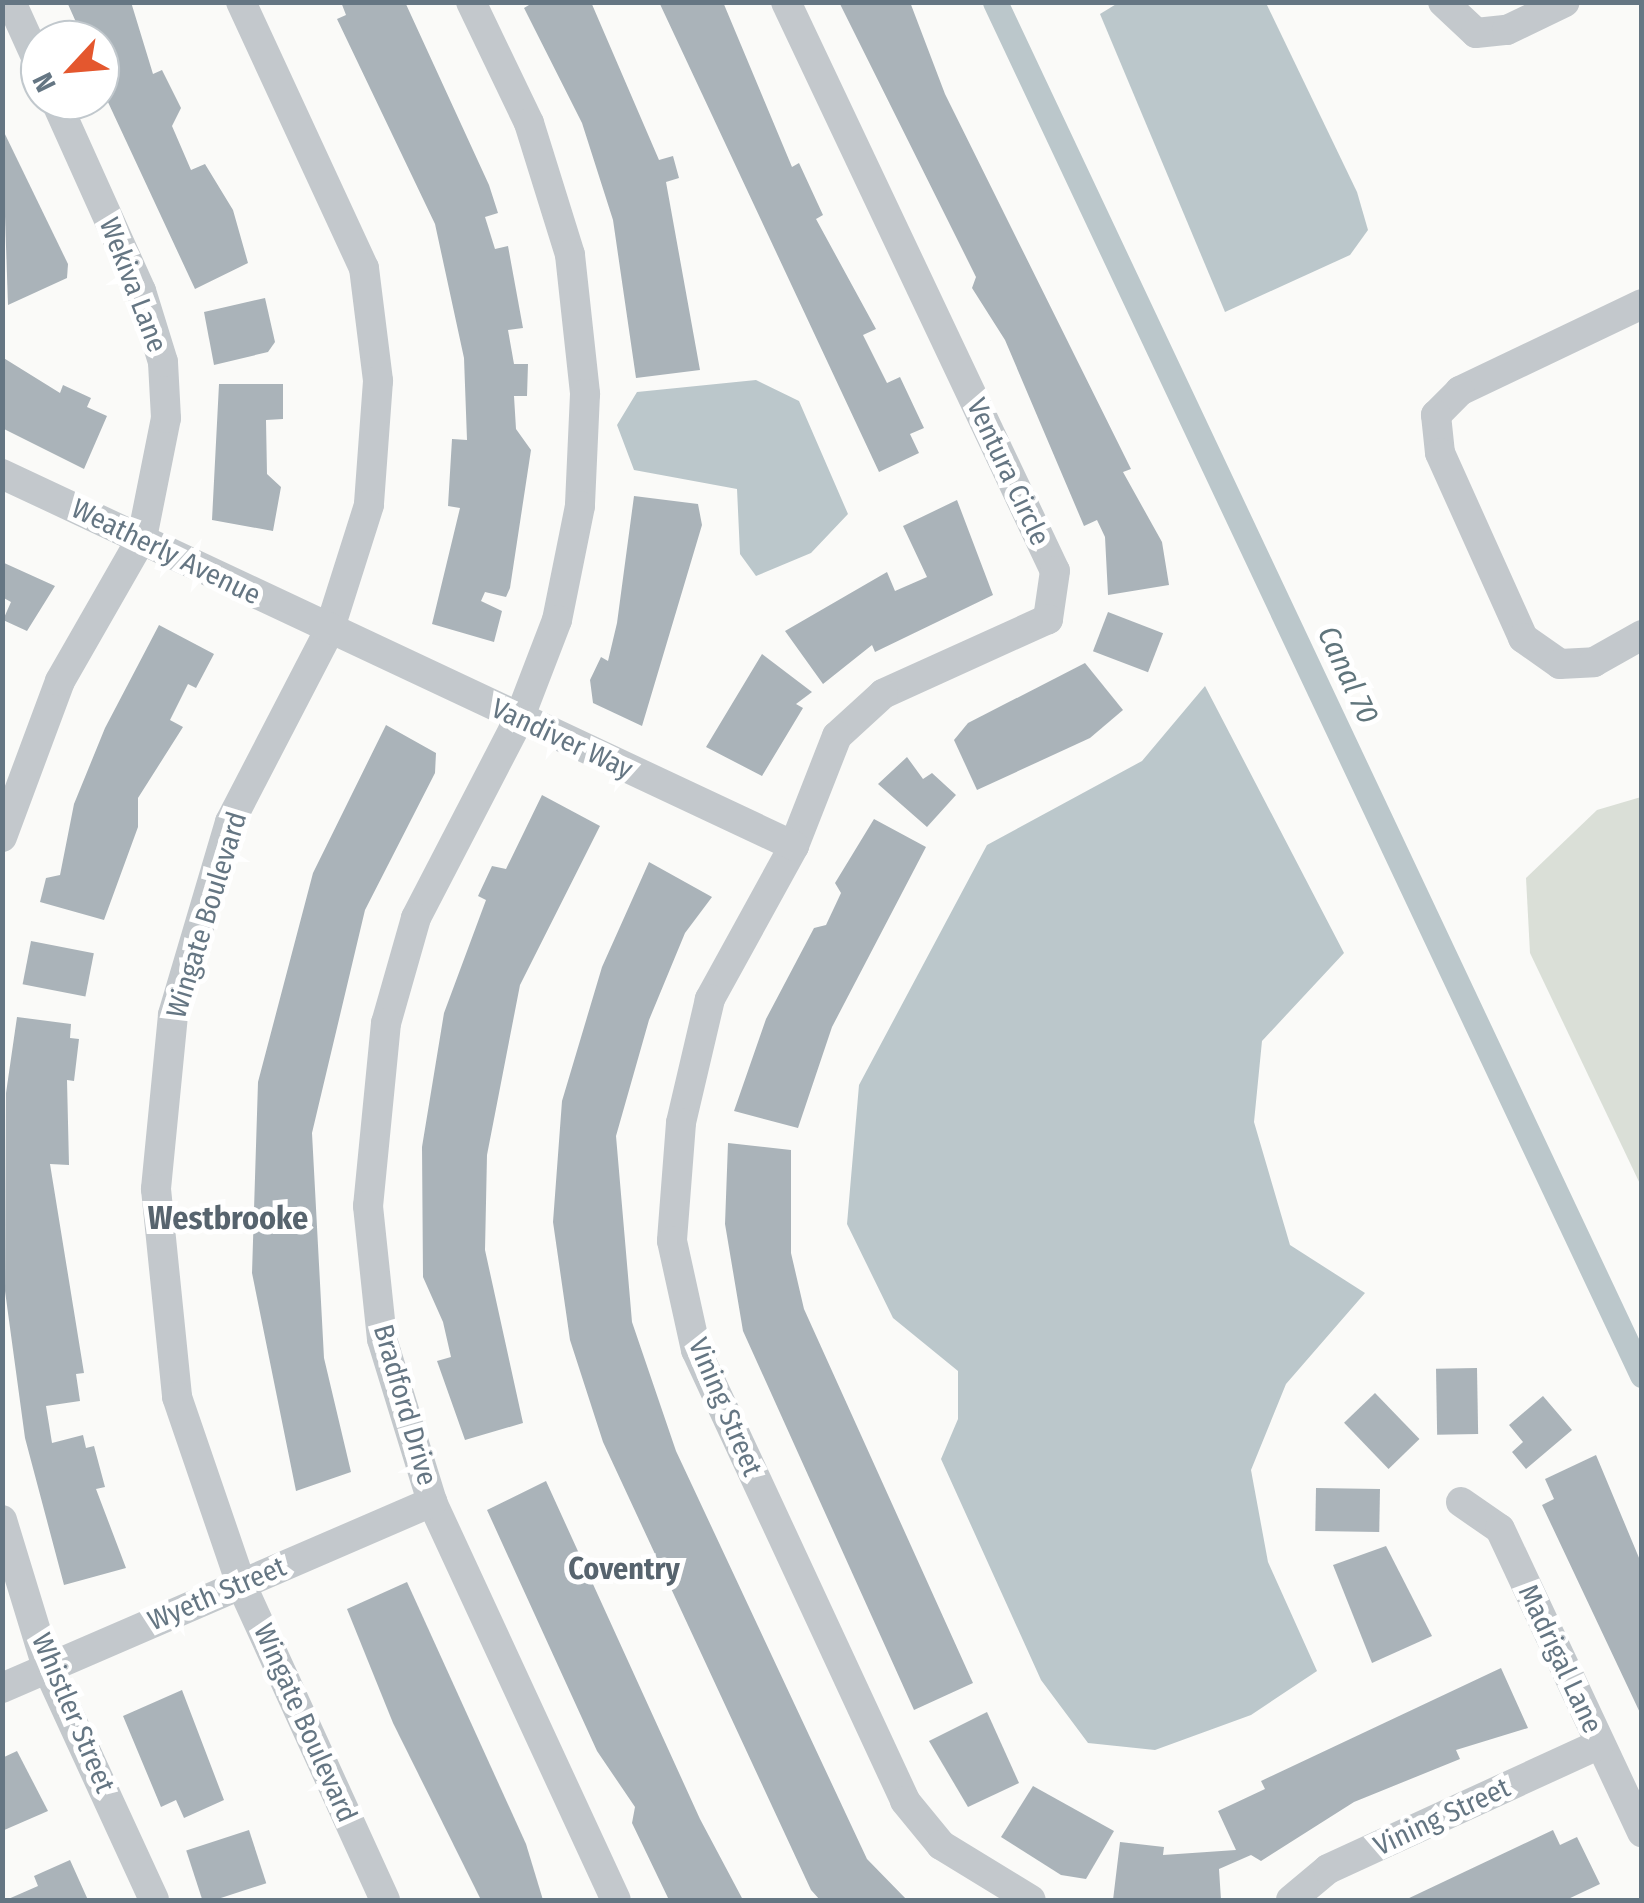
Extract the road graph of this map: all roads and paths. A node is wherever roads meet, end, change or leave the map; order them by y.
1 (241, 2) edge
2 (471, 2) edge
3 (786, 2) edge
4 (1443, 2) edge
5 (1565, 2) edge
6 (63, 120) edge
7 (1642, 304) edge
8 (2, 474) edge
9 (142, 538) junction
10 (329, 631) junction
11 (1642, 635) edge
12 (519, 719) junction
13 (2, 836) edge
14 (794, 846) junction
15 (432, 1502) junction
16 (1461, 1502) dead end
17 (2, 1520) edge
18 (242, 1584) junction
19 (47, 1667) junction
20 (2, 1688) edge
21 (1600, 1744) junction
22 (1642, 1832) edge
23 (154, 1900) edge
24 (385, 1900) edge
25 (616, 1900) edge
26 (1031, 1900) edge
27 (1291, 1900) edge

1 - 10 street, Wingate Boulevard
2 - 12 street
3 - 14 street, Ventura Circle
4 - 5 street
6 - 9 street, Wekiva Lane
7 - 11 street
8 - 9 street, Weatherly Avenue
9 - 10 street, Weatherly Avenue
9 - 13 street
10 - 12 street, Vandiver Way
10 - 18 street, Wingate Boulevard
12 - 14 street, Vandiver Way
12 - 15 street, Bradford Drive
14 - 26 street, Vining Street
15 - 18 street, Wyeth Street
15 - 25 street, Bradford Drive
16 - 21 street, Madrigal Lane
17 - 19 street, Whistler Street
18 - 19 street, Wyeth Street
18 - 24 street, Wingate Boulevard
19 - 20 street, Wyeth Street
19 - 23 street, Whistler Street
21 - 22 street, Madrigal Lane
21 - 27 street, Vining Street

